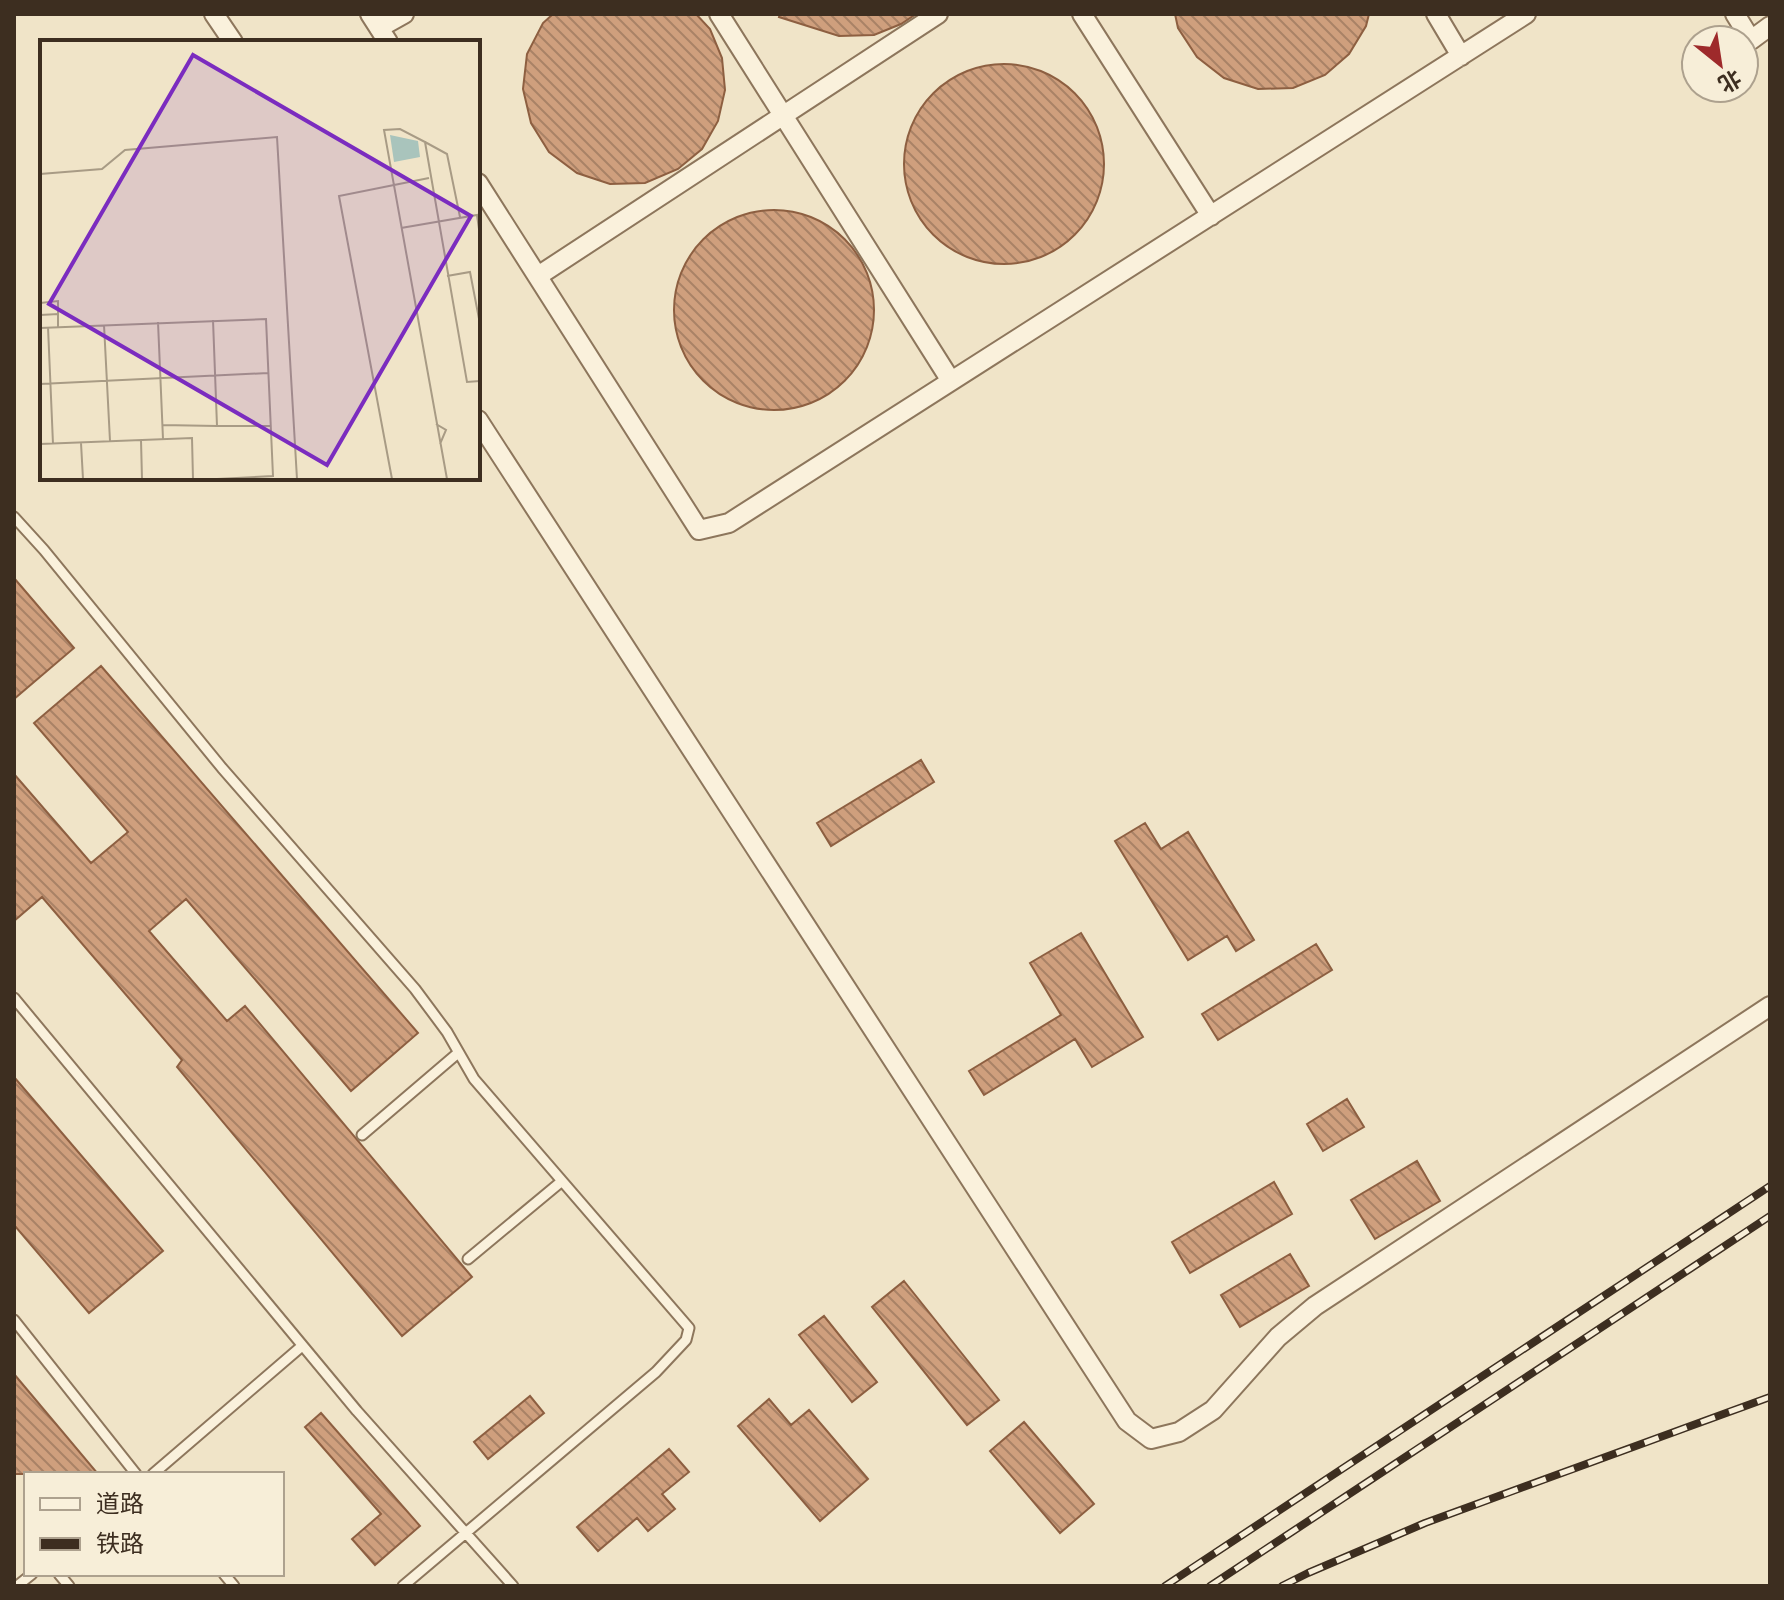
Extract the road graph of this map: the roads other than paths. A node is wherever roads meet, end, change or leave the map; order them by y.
1 (214, 14) edge
2 (404, 14) edge
3 (719, 14) edge
4 (938, 14) edge
5 (1082, 14) edge
6 (1436, 14) edge
7 (1526, 14) edge
8 (1735, 14) edge
9 (1770, 26) edge
10 (379, 28) edge
11 (232, 40) edge
12 (1461, 56) junction
13 (783, 115) junction
14 (480, 186) edge
15 (1211, 216) junction
16 (538, 276) junction
17 (951, 381) junction
18 (480, 423) edge
19 (14, 517) edge
20 (14, 998) edge
21 (1770, 1006) edge
22 (458, 1053) junction
23 (362, 1135) dead end
24 (562, 1181) junction
25 (468, 1259) dead end
26 (14, 1320) edge
27 (302, 1346) junction
28 (134, 1472) edge
29 (155, 1472) edge
30 (465, 1534) junction
31 (403, 1586) edge
32 (513, 1586) edge

1 - 11 street
2 - 10 street
3 - 13 street
4 - 13 street
5 - 15 street
6 - 12 street
7 - 12 street
8 - 9 street
12 - 15 street
13 - 16 street
13 - 17 street
14 - 16 street
15 - 17 street
16 - 17 street
18 - 21 street
19 - 22 lane
20 - 27 lane
22 - 23 lane
22 - 24 lane
24 - 25 lane
24 - 30 lane
26 - 28 lane
27 - 29 lane
27 - 30 lane
30 - 31 lane
30 - 32 lane

